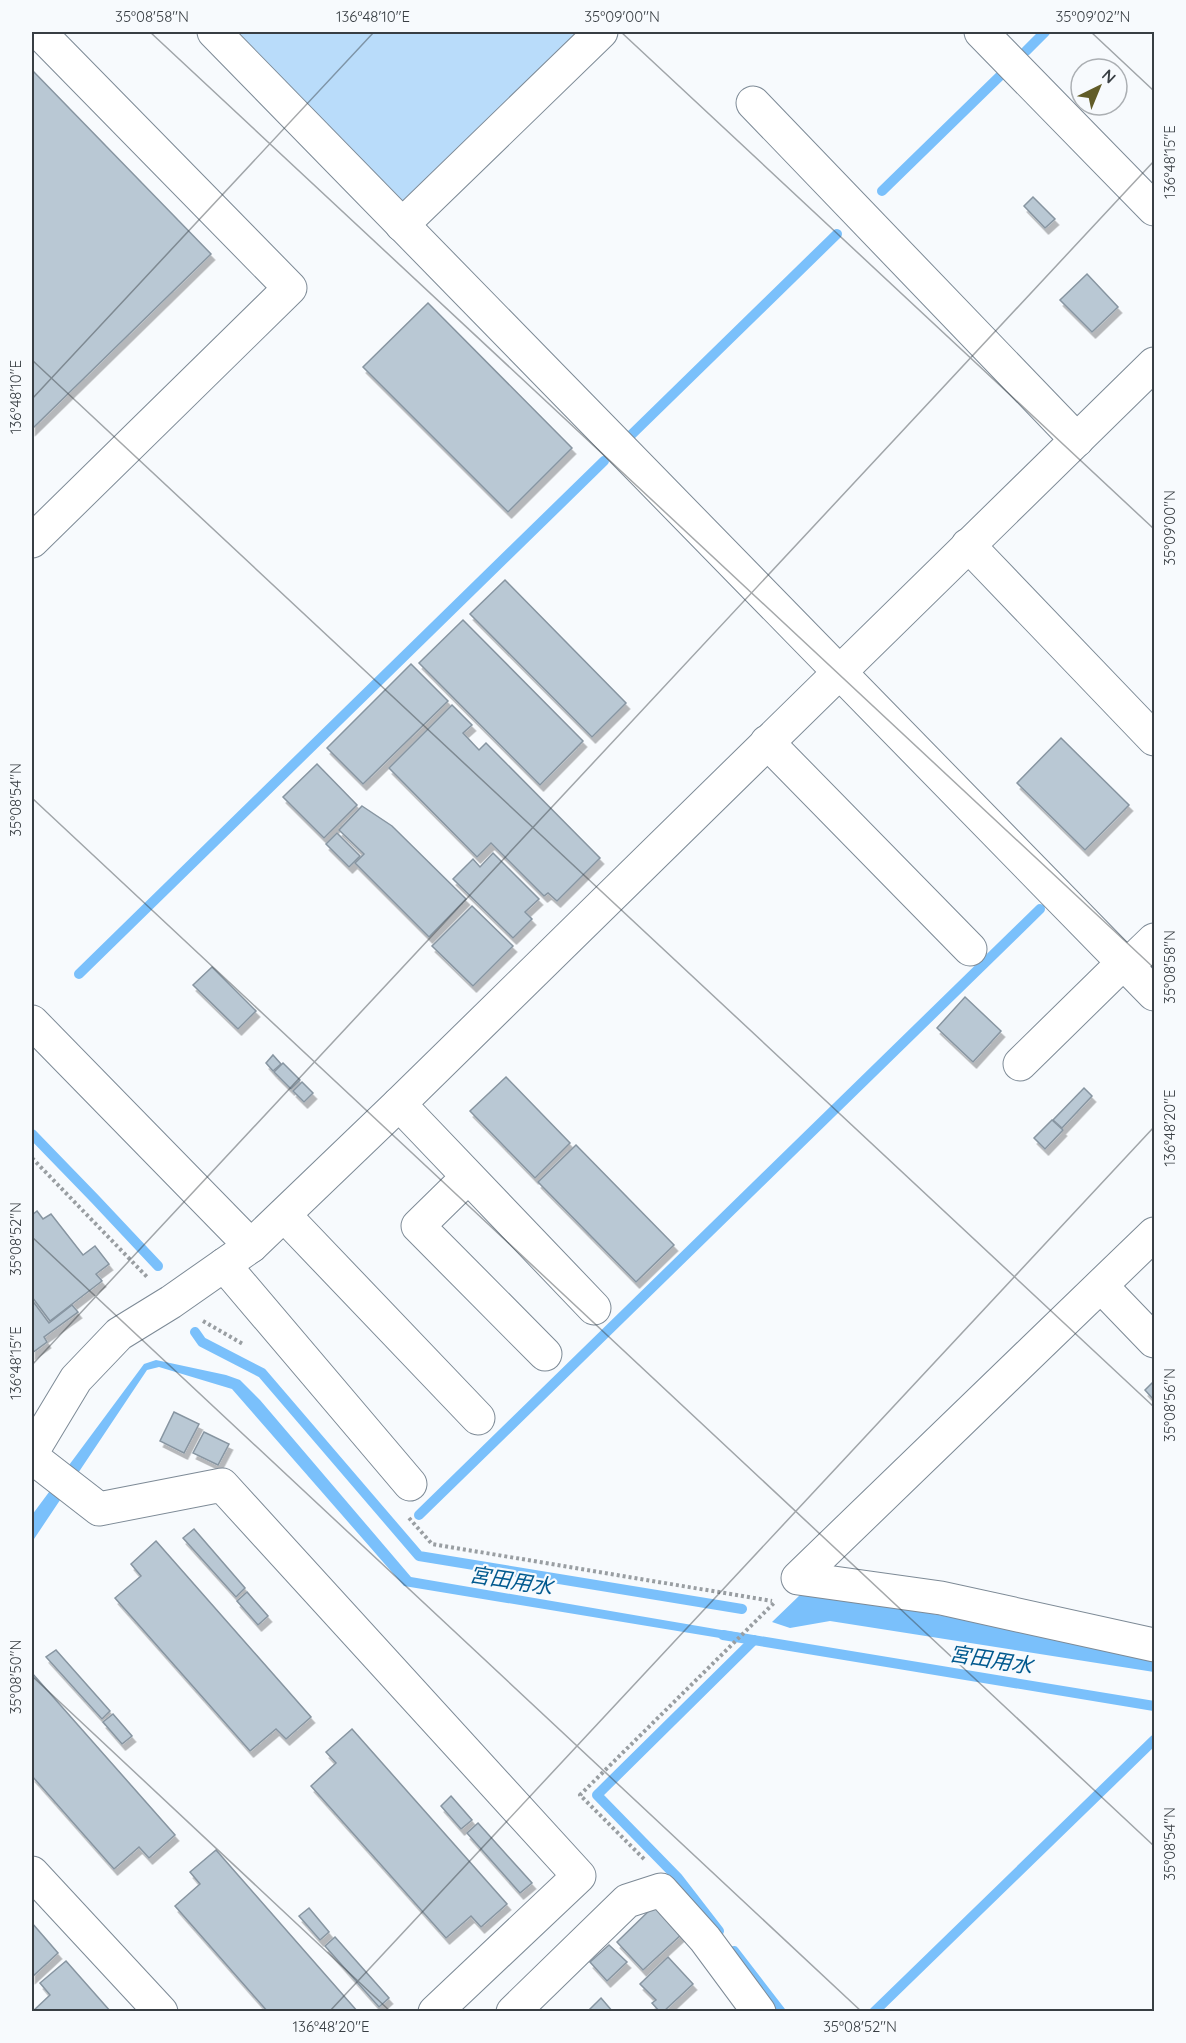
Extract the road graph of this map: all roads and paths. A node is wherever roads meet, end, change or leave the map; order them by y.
1 (39, 32) edge
2 (214, 32) edge
3 (601, 32) edge
4 (981, 32) edge
5 (753, 103) dead end
6 (1155, 209) edge
7 (402, 225) junction
8 (1155, 364) edge
9 (1077, 440) junction
10 (32, 541) edge
11 (968, 545) junction
12 (838, 672) junction
13 (1155, 740) edge
14 (767, 742) junction
15 (1155, 940) edge
16 (970, 949) dead end
17 (1125, 964) junction
18 (1155, 994) edge
19 (32, 1022) edge
20 (1020, 1064) dead end
21 (399, 1104) junction
22 (468, 1177) junction
23 (284, 1215) junction
24 (1155, 1234) edge
25 (251, 1246) junction
26 (224, 1265) junction
27 (1101, 1286) junction
28 (594, 1308) dead end
29 (1155, 1341) edge
30 (545, 1354) dead end
31 (478, 1418) dead end
32 (38, 1460) edge
33 (410, 1484) dead end
34 (748, 1628) dead end
35 (1155, 1645) edge
36 (32, 1873) edge
37 (661, 1890) junction
38 (161, 2012) edge
39 (435, 2012) edge
40 (513, 2012) edge
41 (759, 2012) edge

1 - 10 street
2 - 7 street
3 - 7 street
4 - 6 street
5 - 9 street
7 - 12 street
8 - 9 street
9 - 11 street
11 - 12 street
11 - 13 street
12 - 14 street
12 - 17 street
14 - 16 street
14 - 21 street
15 - 17 street
17 - 18 street
17 - 20 street
19 - 25 street
21 - 22 street
21 - 23 street
22 - 28 street
22 - 30 street
23 - 25 street
23 - 31 street
24 - 27 street
25 - 26 street
26 - 32 street
26 - 33 street
27 - 29 street
27 - 35 street
32 - 39 street
34 - 37 path
36 - 38 street
37 - 40 street
37 - 41 street

